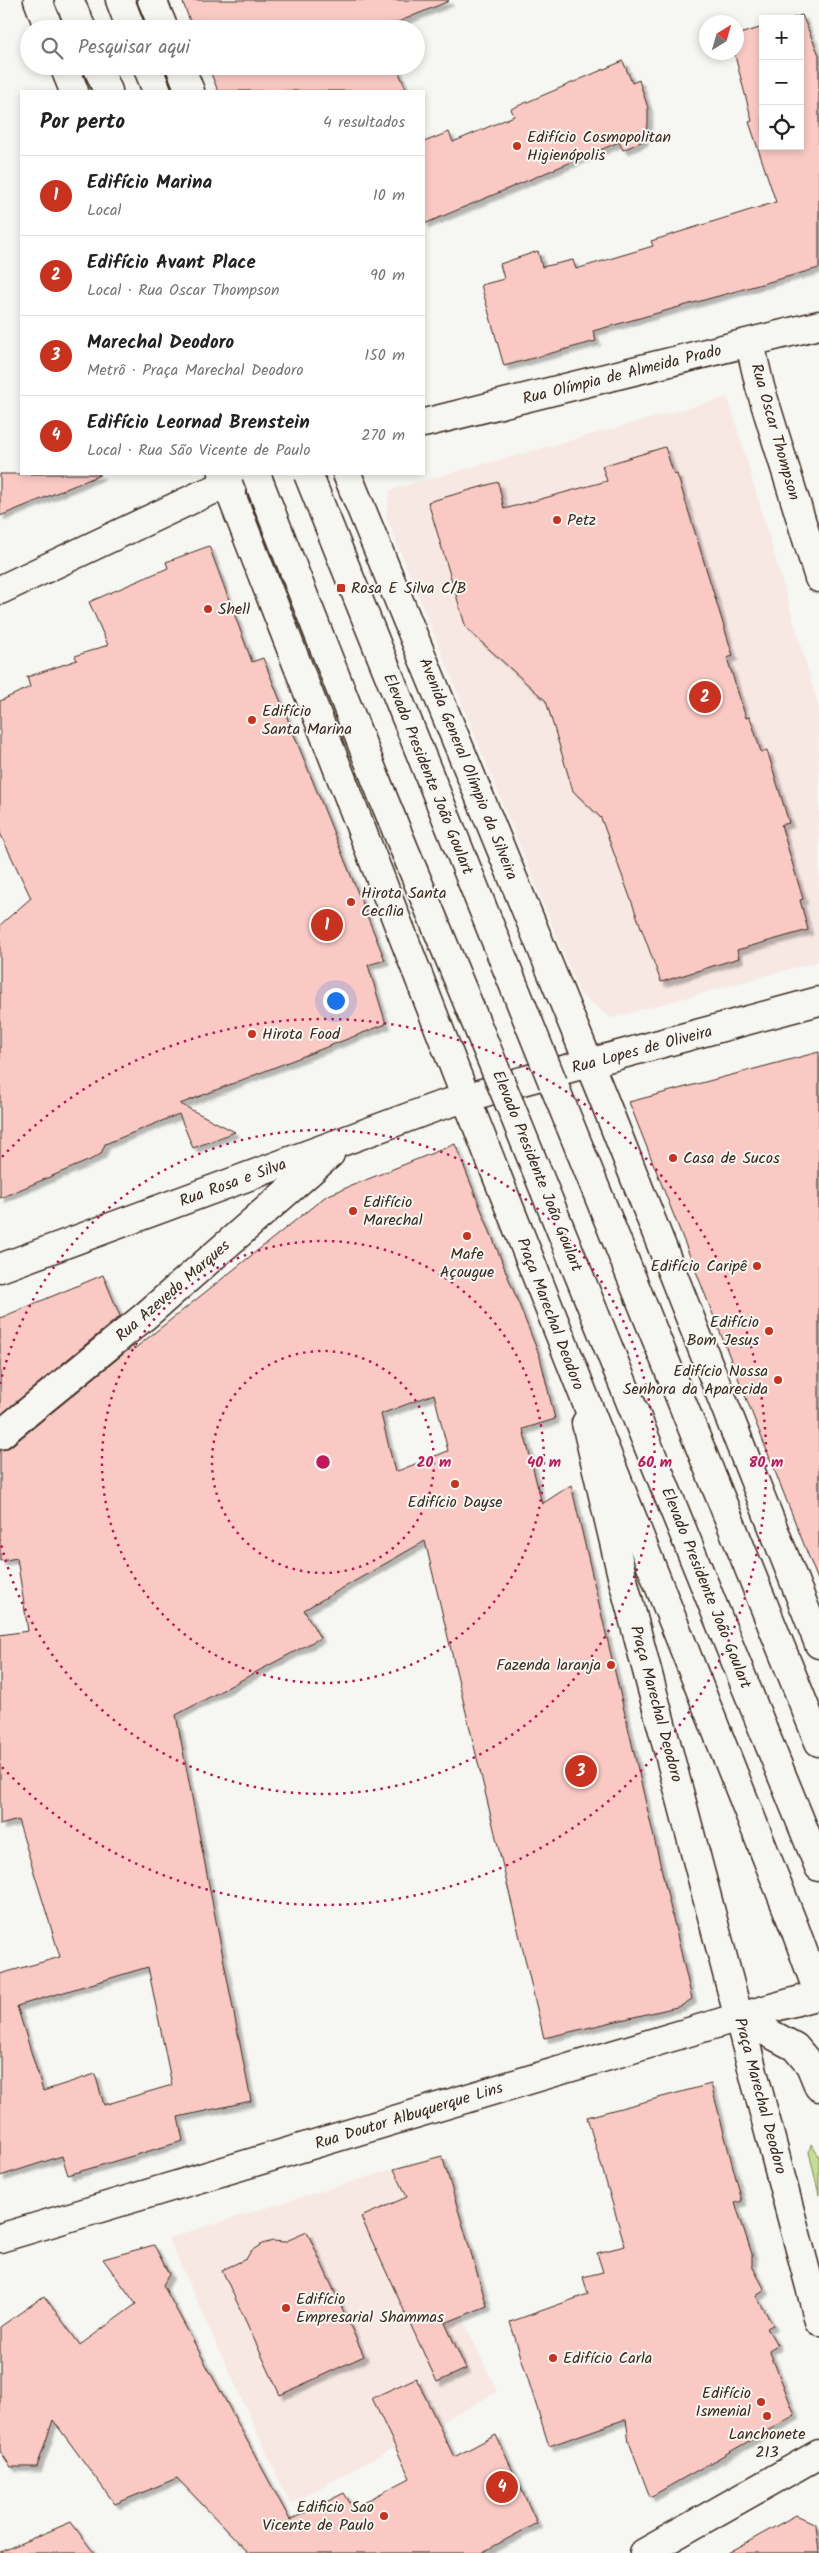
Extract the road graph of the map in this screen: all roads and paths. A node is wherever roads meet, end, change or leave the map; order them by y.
1 (38, 0) edge
2 (69, 0) edge
3 (120, 0) edge
4 (152, 0) edge
5 (46, 20) edge
6 (78, 20) edge
7 (128, 20) edge
8 (160, 20) edge
9 (68, 75) edge
10 (101, 75) edge
11 (151, 75) edge
12 (184, 75) edge
13 (74, 90) edge
14 (108, 90) edge
15 (157, 90) edge
16 (190, 90) edge
17 (819, 325) edge
18 (750, 344) junction
19 (425, 423) edge
20 (247, 475) edge
21 (256, 475) edge
22 (308, 475) edge
23 (347, 475) edge
24 (225, 479) edge
25 (819, 578) edge
26 (0, 590) edge
27 (819, 1001) edge
28 (589, 1065) junction
29 (466, 1098) junction
30 (342, 1143) junction
31 (0, 1268) edge
32 (582, 1395) junction
33 (0, 1435) edge
34 (819, 1644) edge
35 (819, 1742) edge
36 (819, 1867) edge
37 (819, 1995) edge
38 (739, 2017) junction
39 (819, 2087) edge
40 (0, 2238) edge
41 (819, 2321) edge
42 (819, 2454) edge
43 (644, 2553) edge

1 - 5 main road
2 - 6 main road
3 - 7 main road
4 - 8 main road
9 - 13 main road
10 - 14 main road
11 - 15 main road
12 - 16 main road
17 - 18 main road, Rua Olímpia de Almeida Prado
18 - 19 main road, Rua Olímpia de Almeida Prado
18 - 25 main road, Rua Oscar Thompson
20 - 24 main road
21 - 36 main road, Elevado Presidente João Goulart, bridge
22 - 35 main road, Elevado Presidente João Goulart, bridge
23 - 28 main road, Avenida General Olímpio da Silveira
24 - 26 main road
24 - 29 main road
27 - 28 main road, Rua Lopes de Oliveira
28 - 29 main road, Rua Lopes de Oliveira
28 - 34 main road
29 - 30 main road, Rua Rosa e Silva
29 - 32 main road, Praça Marechal Deodoro
30 - 31 main road, Rua Rosa e Silva
30 - 33 main road, Rua Azevedo Marques
32 - 37 main road
32 - 38 main road, Praça Marechal Deodoro
37 - 38 main road, Rua Doutor Albuquerque Lins
38 - 39 main road
38 - 40 main road, Rua Doutor Albuquerque Lins
38 - 41 main road, Praça Marechal Deodoro
42 - 43 main road

